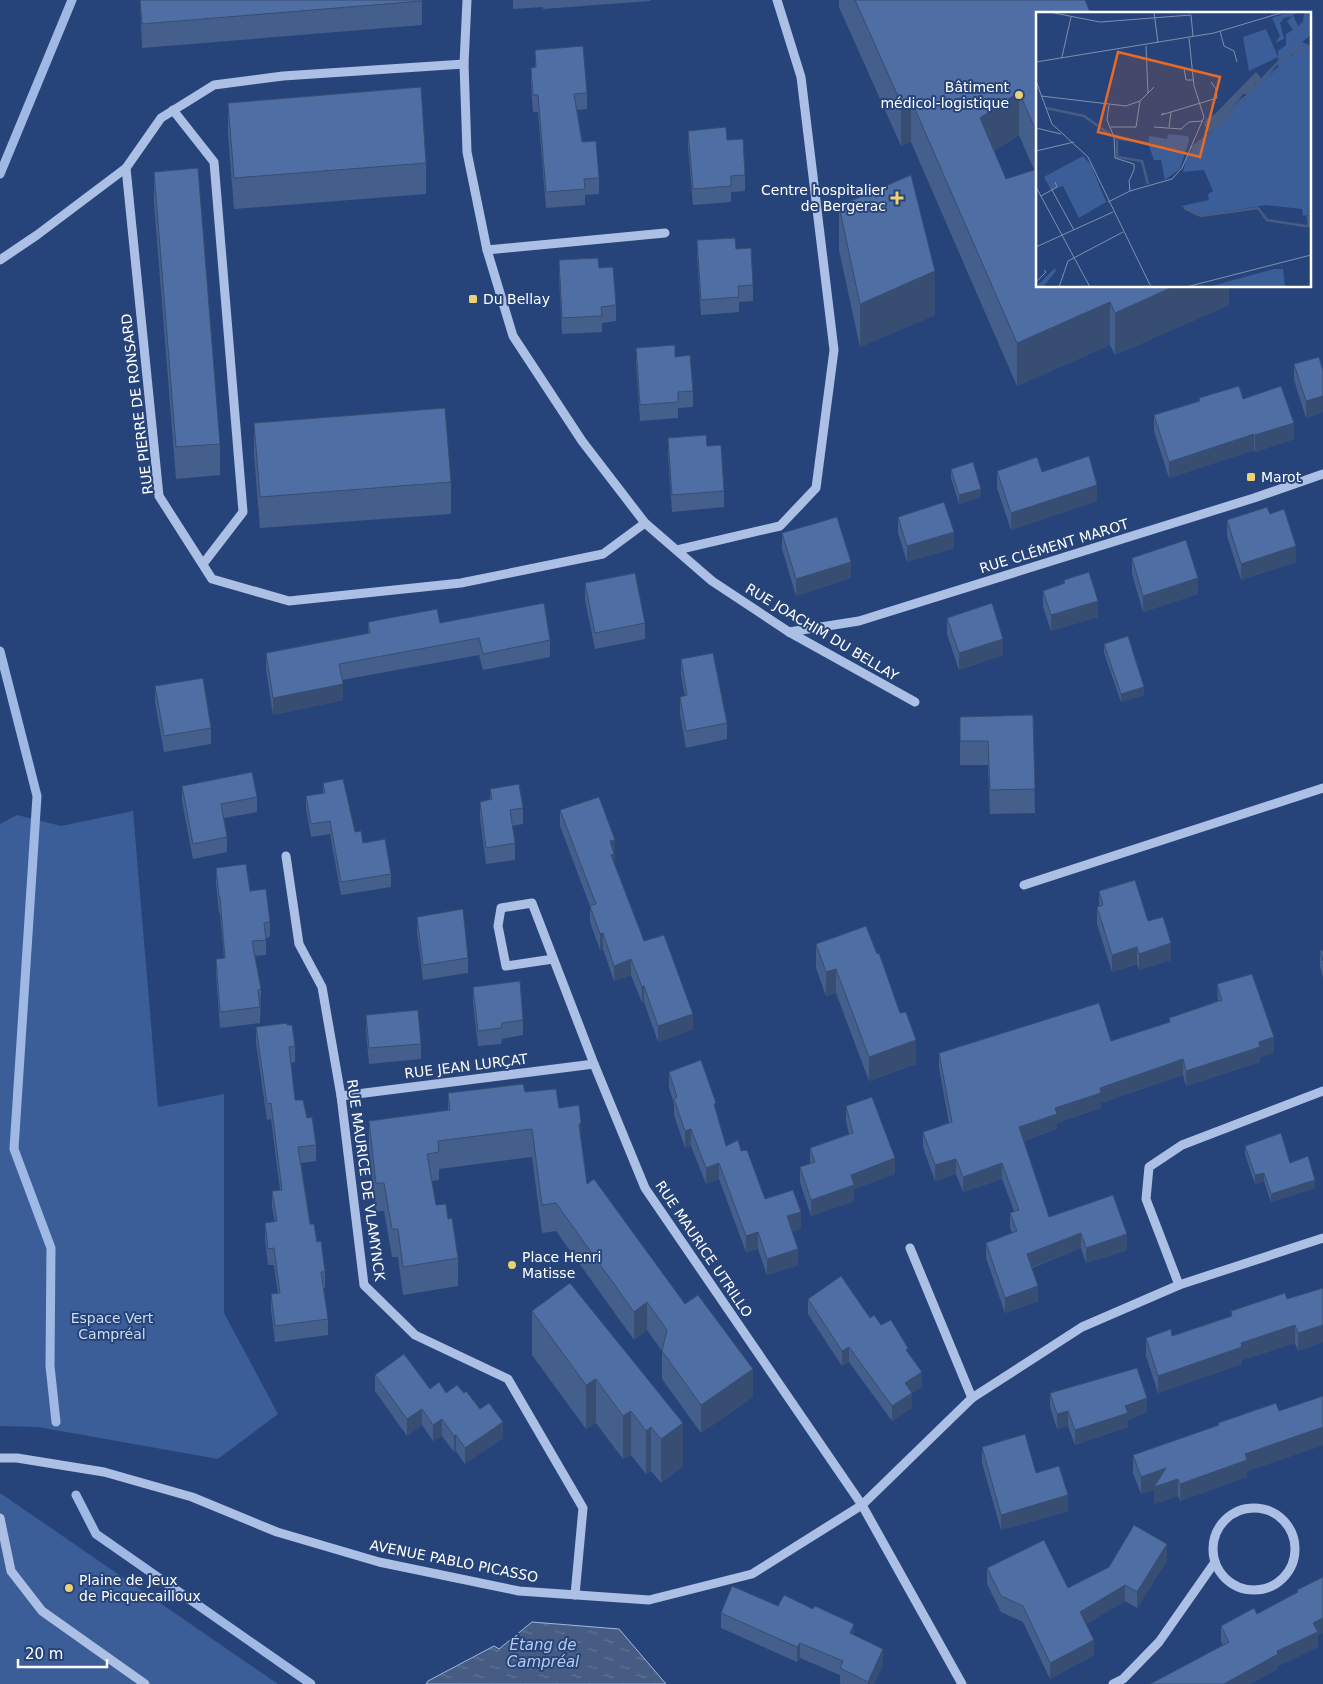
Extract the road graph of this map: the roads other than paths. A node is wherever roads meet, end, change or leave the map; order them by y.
1 (466, 0) edge
2 (777, 0) edge
3 (464, 64) junction
4 (173, 110) junction
5 (126, 168) junction
6 (665, 233) dead end
7 (486, 250) junction
8 (0, 260) edge
9 (1323, 474) edge
10 (645, 523) junction
11 (677, 550) junction
12 (203, 564) junction
13 (790, 632) junction
14 (915, 702) dead end
15 (1323, 788) edge
16 (286, 856) dead end
17 (1024, 885) dead end
18 (553, 959) junction
19 (594, 1064) junction
20 (1323, 1091) edge
21 (341, 1096) junction
22 (1323, 1238) edge
23 (910, 1248) dead end
24 (1179, 1285) junction
25 (972, 1398) junction
26 (0, 1458) edge
27 (862, 1505) junction
28 (0, 1518) edge
29 (1215, 1562) junction
30 (575, 1595) junction
31 (145, 1684) edge
32 (962, 1684) edge
33 (1113, 1684) edge

1 - 3 street, RUE JOACHIM DU BELLAY
2 - 11 street
3 - 4 street
3 - 7 street, RUE JOACHIM DU BELLAY
4 - 5 street
4 - 12 street
5 - 8 street
5 - 12 street, RUE PIERRE DE RONSARD
6 - 7 street
7 - 10 street, RUE JOACHIM DU BELLAY
9 - 13 street, RUE CLÉMENT MAROT
10 - 11 street, RUE JOACHIM DU BELLAY
10 - 12 street, RUE PIERRE DE RONSARD
11 - 13 street, RUE JOACHIM DU BELLAY
13 - 14 street, RUE JOACHIM DU BELLAY
15 - 17 street
16 - 21 street, RUE MAURICE DE VLAMYNCK
18 - 18 street, RUE MAURICE UTRILLO
18 - 19 street, RUE MAURICE UTRILLO
19 - 21 street, RUE JEAN LURÇAT
19 - 27 street, RUE MAURICE UTRILLO
20 - 24 street
21 - 30 street, RUE MAURICE DE VLAMYNCK
22 - 24 street, AVENUE PABLO PICASSO
23 - 25 street
24 - 25 street, AVENUE PABLO PICASSO
25 - 27 street, AVENUE PABLO PICASSO
26 - 30 street, AVENUE PABLO PICASSO
27 - 30 street, AVENUE PABLO PICASSO
27 - 32 street, RUE MAURICE UTRILLO
28 - 31 street
29 - 29 street
29 - 33 street

